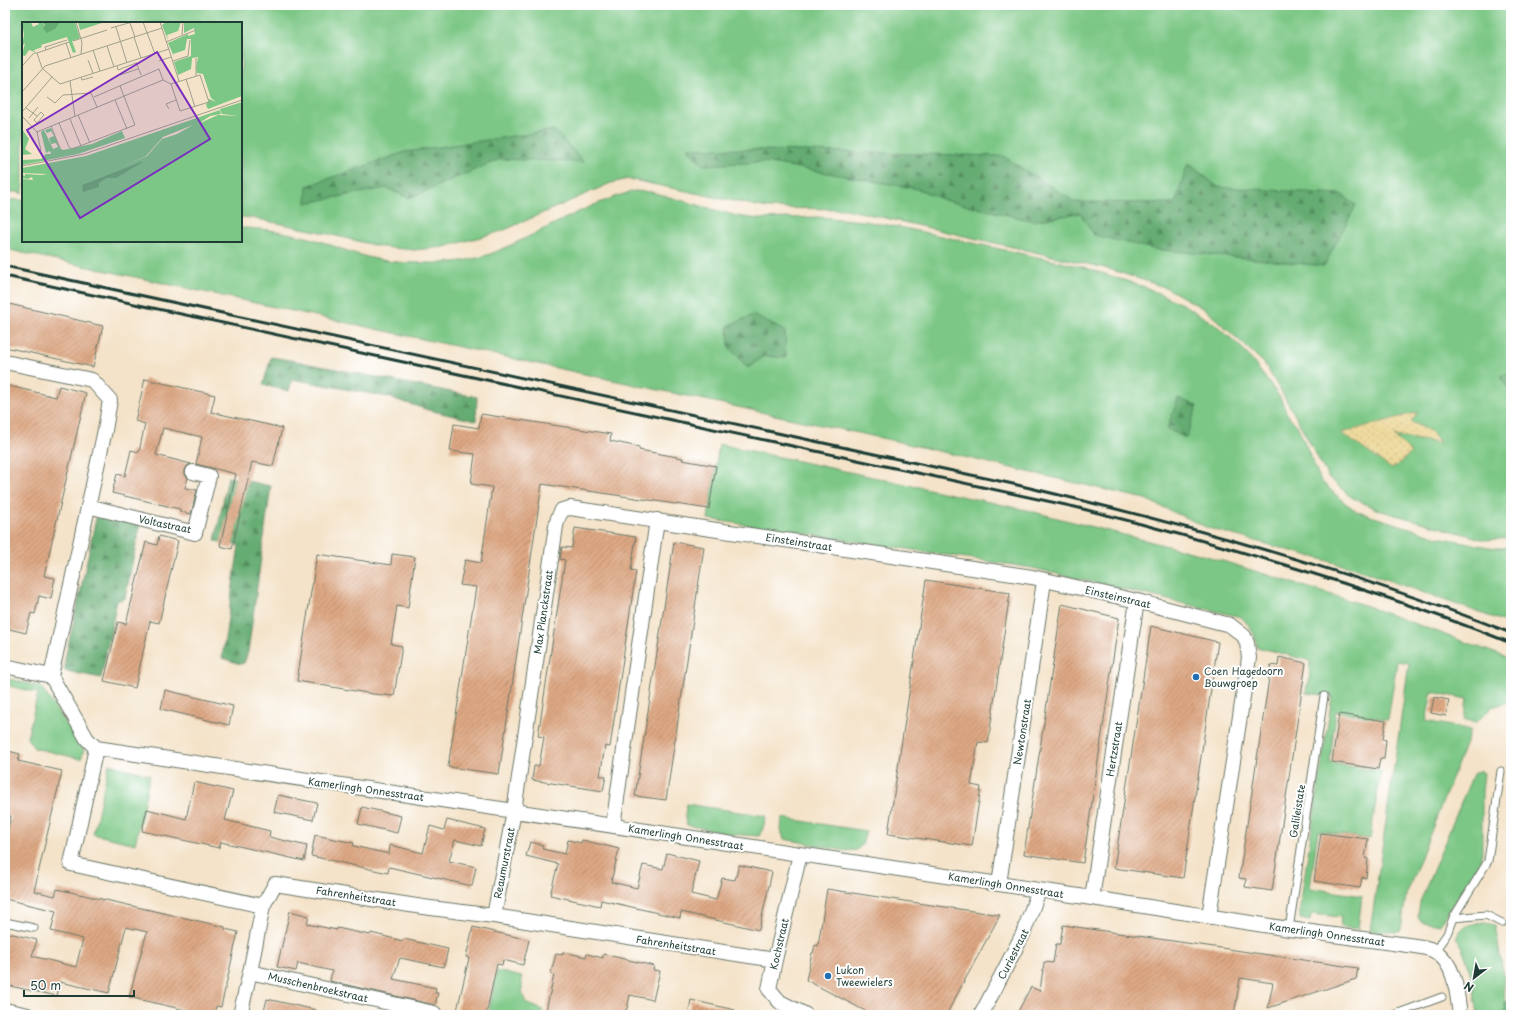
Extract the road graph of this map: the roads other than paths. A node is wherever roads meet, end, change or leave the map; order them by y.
1 (5, 362) edge
2 (193, 472) dead end
3 (88, 506) junction
4 (657, 520) junction
5 (707, 528) joint
6 (1044, 581) junction
7 (1137, 601) junction
8 (5, 666) edge
9 (51, 676) junction
10 (1324, 696) dead end
11 (96, 748) junction
12 (1501, 771) dead end
13 (514, 811) junction
14 (613, 826) junction
15 (800, 854) junction
16 (999, 884) junction
17 (1039, 890) junction
18 (1092, 898) junction
19 (263, 906) junction
20 (494, 916) junction
21 (1209, 916) junction
22 (1453, 918) junction
23 (5, 922) edge
24 (1502, 923) dead end
25 (34, 928) dead end
26 (1289, 929) junction
27 (1435, 951) junction
28 (775, 960) junction
29 (250, 972) junction
30 (1442, 997) dead end
31 (5, 1010) edge
32 (434, 1013) dead end
33 (28, 1015) edge
34 (240, 1015) edge
35 (806, 1015) edge
36 (981, 1015) edge
37 (1393, 1015) edge
38 (1460, 1015) edge

1 - 3 street
2 - 3 street, Voltastraat
3 - 9 street
4 - 5 street, Max Planckstraat
4 - 13 street, Max Planckstraat
4 - 14 street
5 - 6 street, Einsteinstraat
6 - 7 street, Einsteinstraat
6 - 16 street, Newtonstraat
7 - 18 street, Hertzstraat
7 - 21 street, Einsteinstraat
8 - 9 street
9 - 11 street
10 - 26 lane, Galileistate
11 - 13 street, Kamerlingh Onnesstraat
11 - 19 street
12 - 22 lane
13 - 14 street, Kamerlingh Onnesstraat
13 - 20 street, Reaumurstraat
14 - 15 street, Kamerlingh Onnesstraat
15 - 16 street, Kamerlingh Onnesstraat
15 - 28 street, Kochstraat
16 - 17 street, Kamerlingh Onnesstraat
17 - 18 street, Kamerlingh Onnesstraat
17 - 36 street, Curiestraat
18 - 21 street, Kamerlingh Onnesstraat
19 - 20 street, Fahrenheitstraat
19 - 29 street
20 - 28 street, Fahrenheitstraat
21 - 26 street, Kamerlingh Onnesstraat
22 - 24 lane
22 - 27 lane
23 - 25 lane
26 - 27 street, Kamerlingh Onnesstraat
27 - 38 street
28 - 35 street, Kochstraat
29 - 32 street, Musschenbroekstraat
29 - 34 street
30 - 37 lane
31 - 33 street

